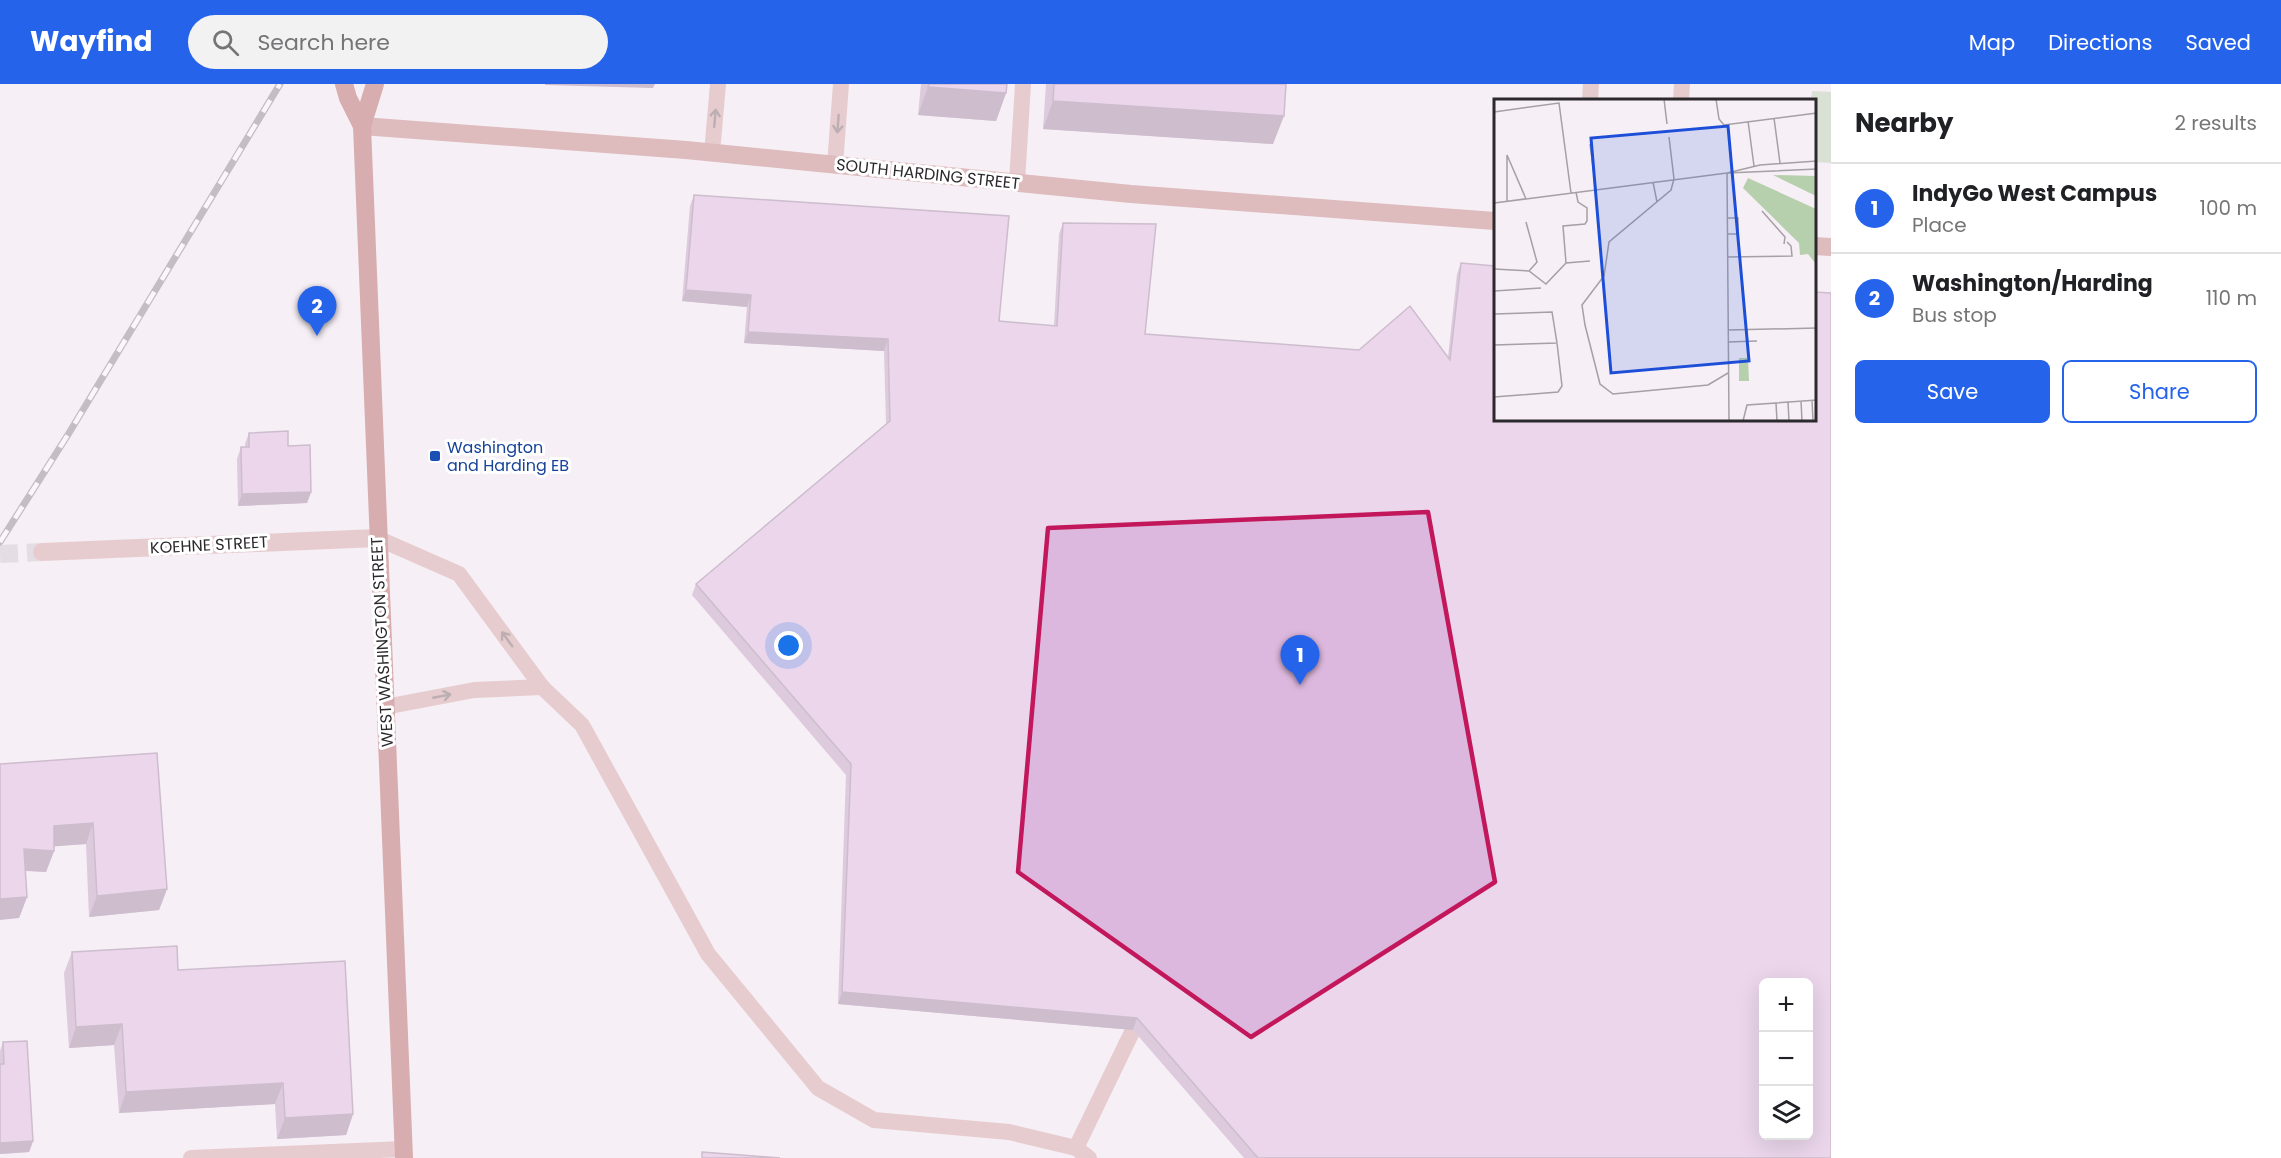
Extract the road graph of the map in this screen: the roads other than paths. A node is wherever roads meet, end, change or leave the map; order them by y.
1 (344, 84) edge
2 (375, 84) edge
3 (718, 84) edge
4 (842, 84) edge
5 (1023, 84) edge
6 (1591, 84) edge
7 (1682, 84) edge
8 (1590, 99) edge
9 (1681, 99) edge
10 (362, 126) junction
11 (712, 153) junction
12 (836, 165) junction
13 (1017, 182) junction
14 (1494, 221) edge
15 (1816, 246) edge
16 (1831, 247) edge
17 (377, 538) junction
18 (42, 552) tunnel mouth
19 (542, 687) junction
20 (385, 707) junction
21 (1133, 1030) edge
22 (1083, 1153) edge
23 (404, 1154) edge
24 (191, 1158) edge

1 - 10 main road, WEST WASHINGTON STREET
2 - 10 main road, WEST WASHINGTON STREET
11 -> 3 lane
4 -> 12 lane
5 - 13 lane
6 - 8 lane
7 - 9 lane
10 - 11 street, SOUTH HARDING STREET
10 - 17 main road, WEST WASHINGTON STREET
11 - 12 street, SOUTH HARDING STREET
12 - 13 street, SOUTH HARDING STREET
13 - 14 street, SOUTH HARDING STREET
15 - 16 street
17 - 18 street, KOEHNE STREET
19 -> 17 lane
17 - 20 main road, WEST WASHINGTON STREET
20 -> 19 lane
19 - 22 lane
20 - 23 main road, WEST WASHINGTON STREET
21 - 22 lane
23 - 24 lane

